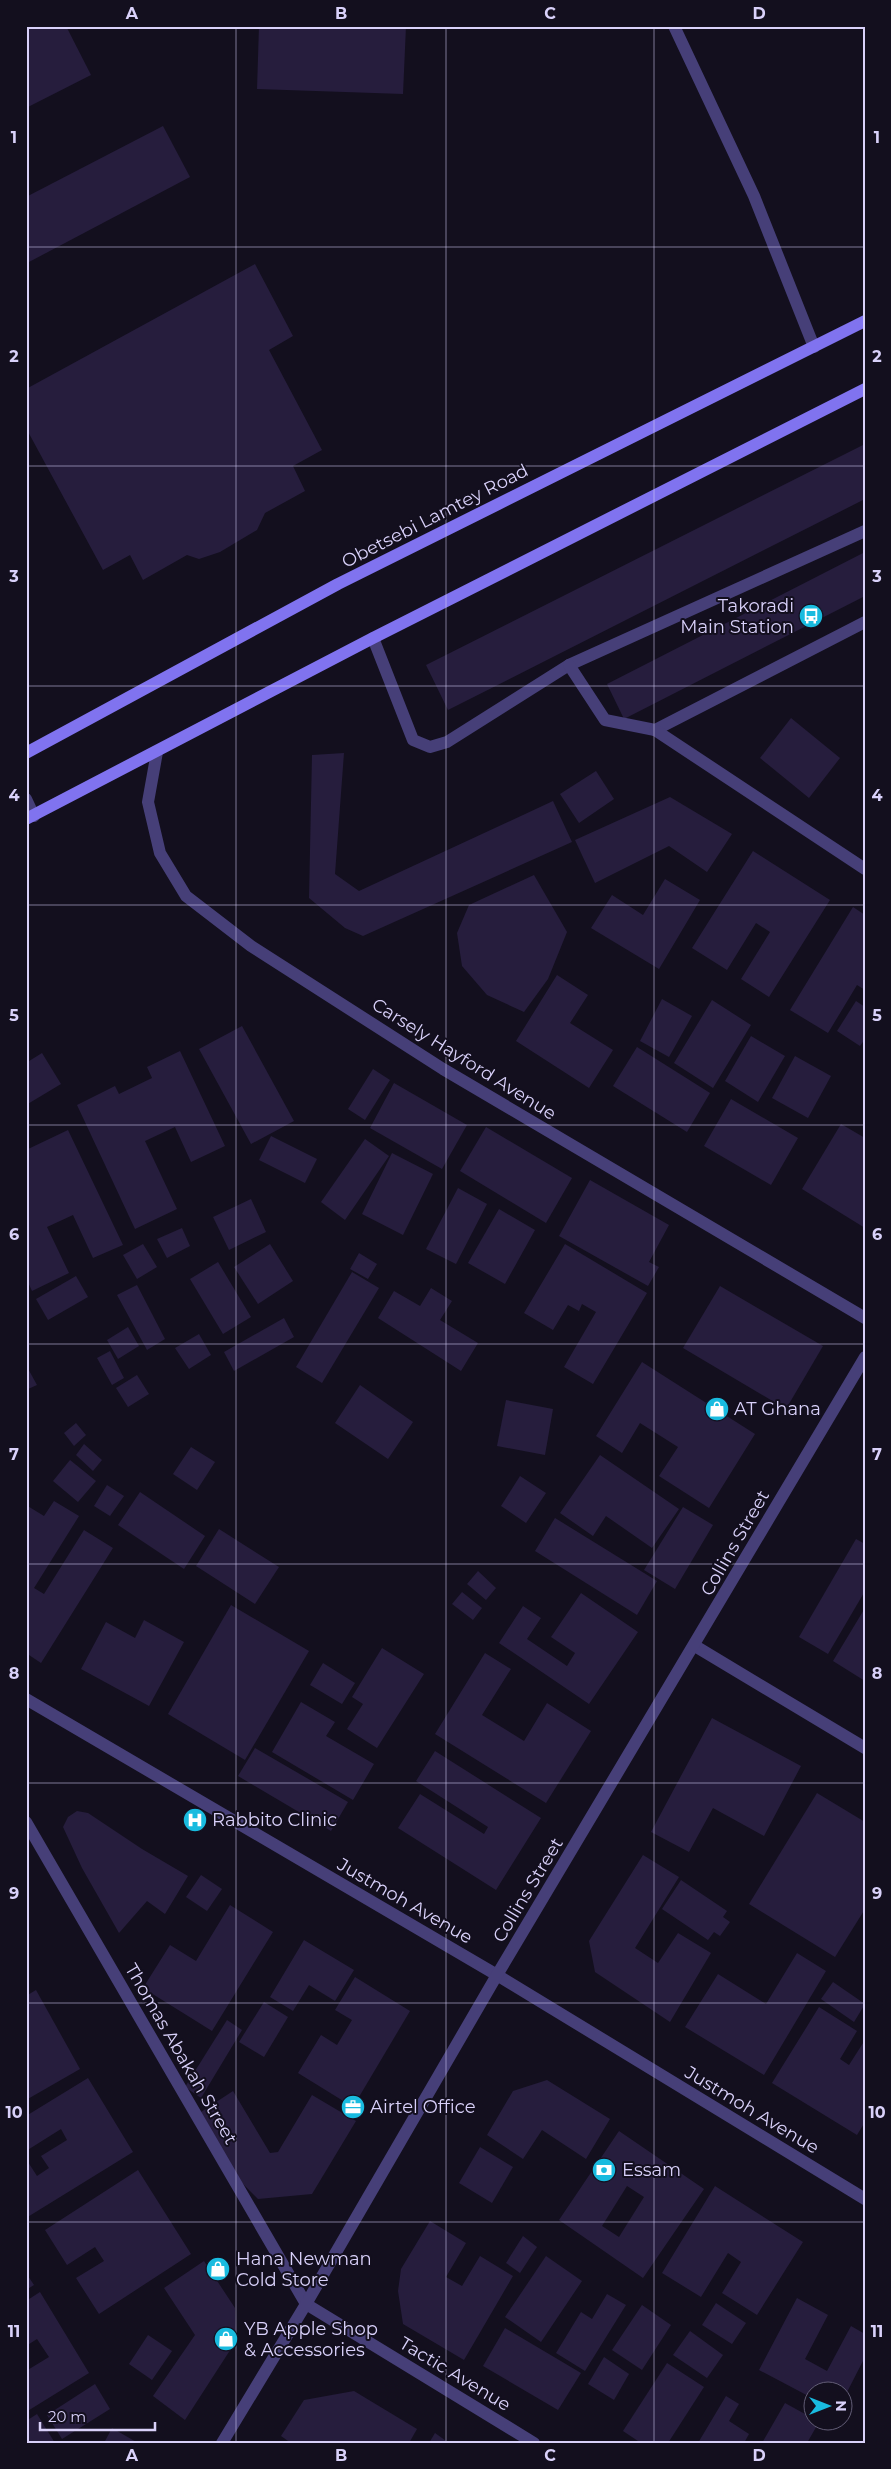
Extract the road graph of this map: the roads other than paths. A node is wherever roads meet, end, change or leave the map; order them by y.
1 (674, 26) edge
2 (865, 320) edge
3 (814, 347) junction
4 (865, 388) edge
5 (865, 531) edge
6 (865, 622) edge
7 (374, 638) junction
8 (569, 665) junction
9 (655, 730) junction
10 (158, 752) junction
11 (26, 753) edge
12 (26, 798) edge
13 (30, 817) edge
14 (865, 869) edge
15 (865, 1318) edge
16 (865, 1357) edge
17 (695, 1646) junction
18 (26, 1699) edge
19 (865, 1748) edge
20 (26, 1822) edge
21 (497, 1975) junction
22 (865, 2200) edge
23 (306, 2304) junction
24 (222, 2443) edge
25 (534, 2443) edge

1 - 3 street
2 - 3 main road, Obetsebi Lamtey Road
3 - 11 main road, Obetsebi Lamtey Road
4 - 7 main road
5 - 8 street
6 - 9 street
7 - 8 street
7 - 10 main road
8 - 9 street
9 - 14 street
10 - 13 main road
10 - 15 street, Carsely Hayford Avenue
12 - 13 street
16 - 17 street, Collins Street
17 - 19 street
17 - 21 street, Collins Street
18 - 21 street, Justmoh Avenue
20 - 23 street, Thomas Abakah Street
21 - 22 street, Justmoh Avenue
21 - 23 street, Collins Street
23 - 24 street, Collins Street
23 - 25 street, Tactic Avenue

